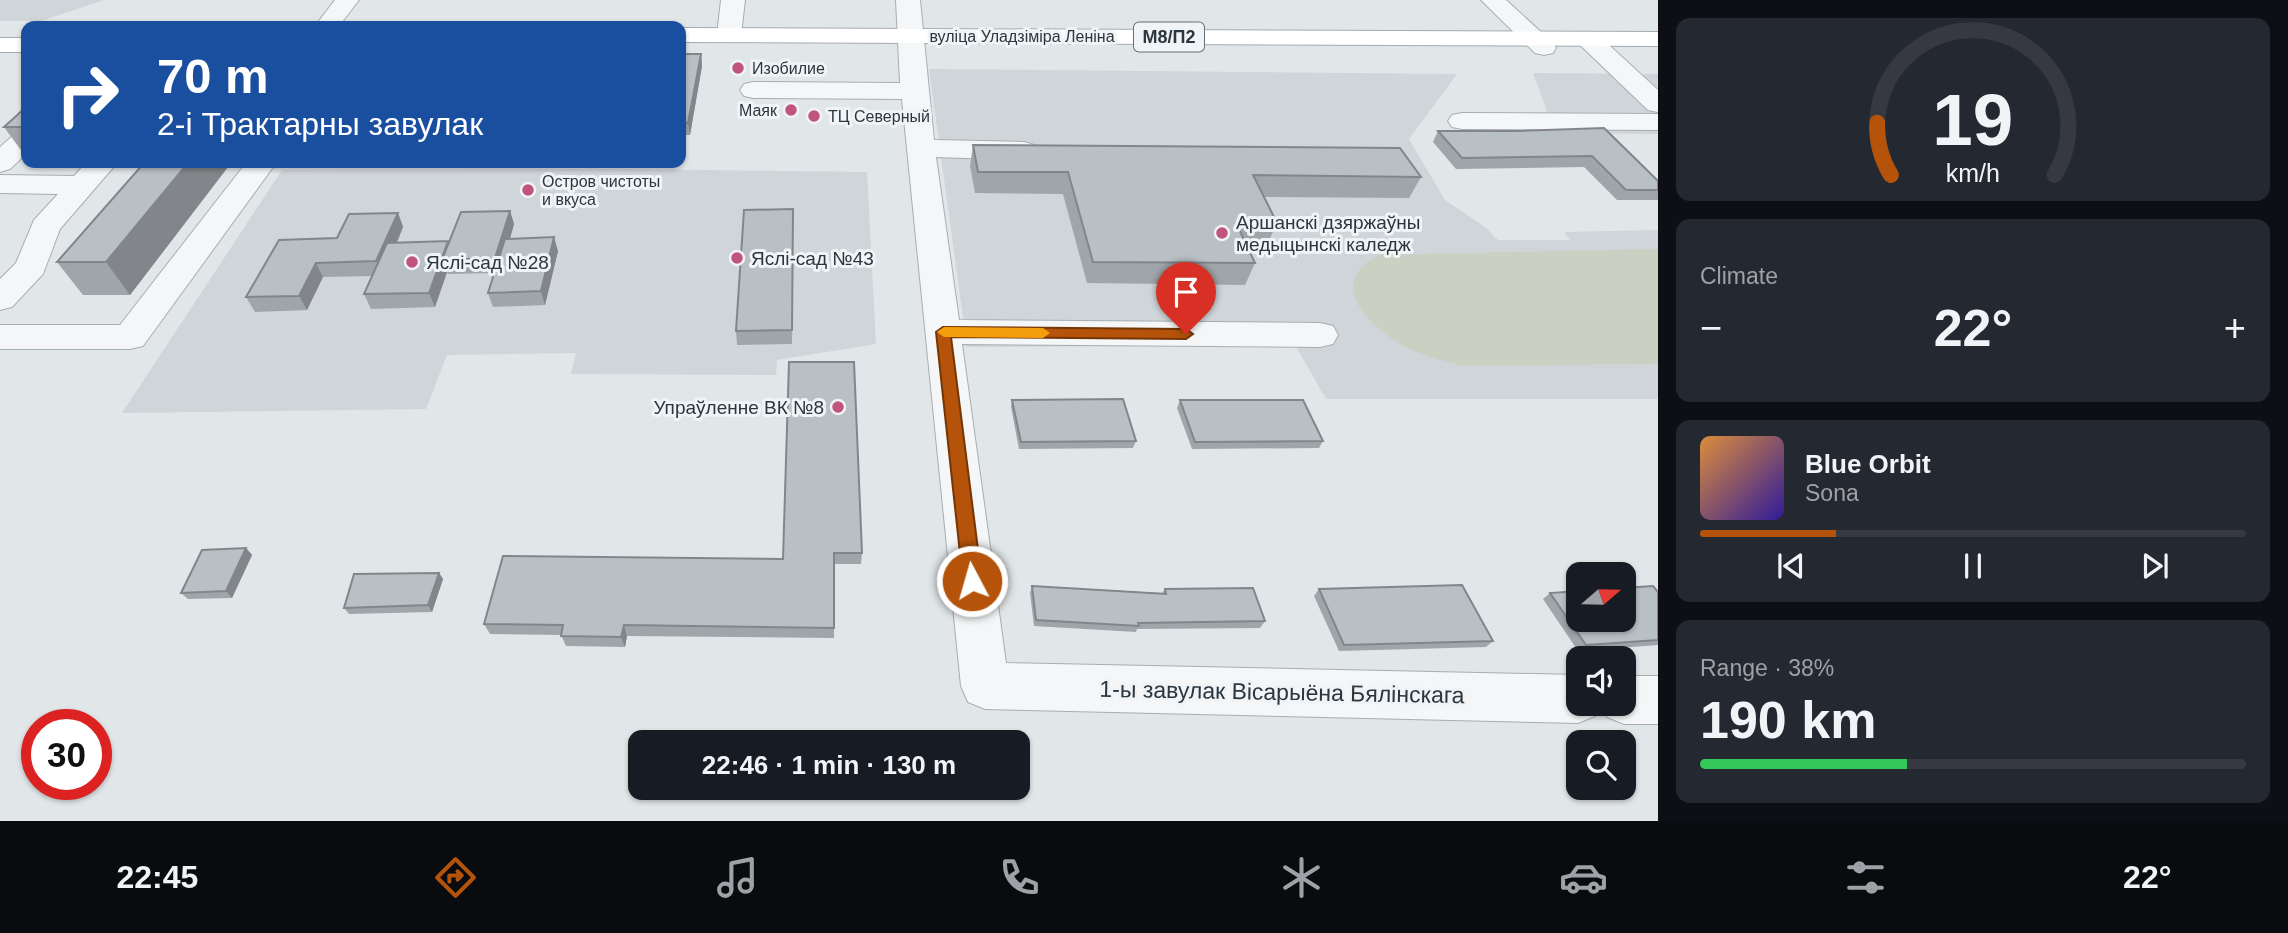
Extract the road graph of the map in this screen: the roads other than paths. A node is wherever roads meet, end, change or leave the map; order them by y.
1 (347, 0) edge
2 (733, 0) edge
3 (908, 0) edge
4 (1493, 0) edge
5 (331, 21) edge
6 (0, 33) edge
7 (21, 33) edge
8 (686, 35) edge
9 (729, 35) junction
10 (1658, 39) edge
11 (910, 41) junction
12 (1539, 43) junction
13 (1592, 44) junction
14 (0, 45) edge
15 (21, 45) edge
16 (686, 46) edge
17 (1658, 48) edge
18 (752, 90) dead end
19 (914, 90) junction
20 (1658, 104) edge
21 (1462, 121) dead end
22 (1658, 122) edge
23 (0, 127) edge
24 (21, 127) edge
25 (21, 144) edge
26 (921, 148) junction
27 (1049, 151) edge
28 (0, 163) edge
29 (257, 168) edge
30 (92, 174) edge
31 (0, 184) edge
32 (0, 299) edge
33 (943, 332) junction
34 (1321, 335) dead end
35 (0, 337) edge
36 (1566, 699) edge
37 (1636, 700) edge
38 (1658, 700) edge

1 - 5 street
2 - 9 street
3 - 11 street
4 - 12 street
6 - 7 main road
8 - 9 main road, вуліца Уладзіміра Леніна / М8/П2
9 - 11 main road, вуліца Уладзіміра Леніна / М8/П2
10 - 13 main road, вуліца Уладзіміра Леніна / М8/П2
11 - 12 main road, вуліца Уладзіміра Леніна / М8/П2
11 - 16 main road, вуліца Уладзіміра Леніна / М8/П2
11 - 19 street
12 - 13 main road, вуліца Уладзіміра Леніна / М8/П2
13 - 17 main road, вуліца Уладзіміра Леніна / М8/П2
13 - 20 street
14 - 15 main road
18 - 19 street
19 - 26 street
21 - 22 street
23 - 24 street
25 - 28 street
26 - 27 street
26 - 33 street
29 - 35 street
30 - 31 street
30 - 32 street
33 - 34 street
33 - 36 street, 1-ы завулак Вісарыёна Бялінскага
37 - 38 street

